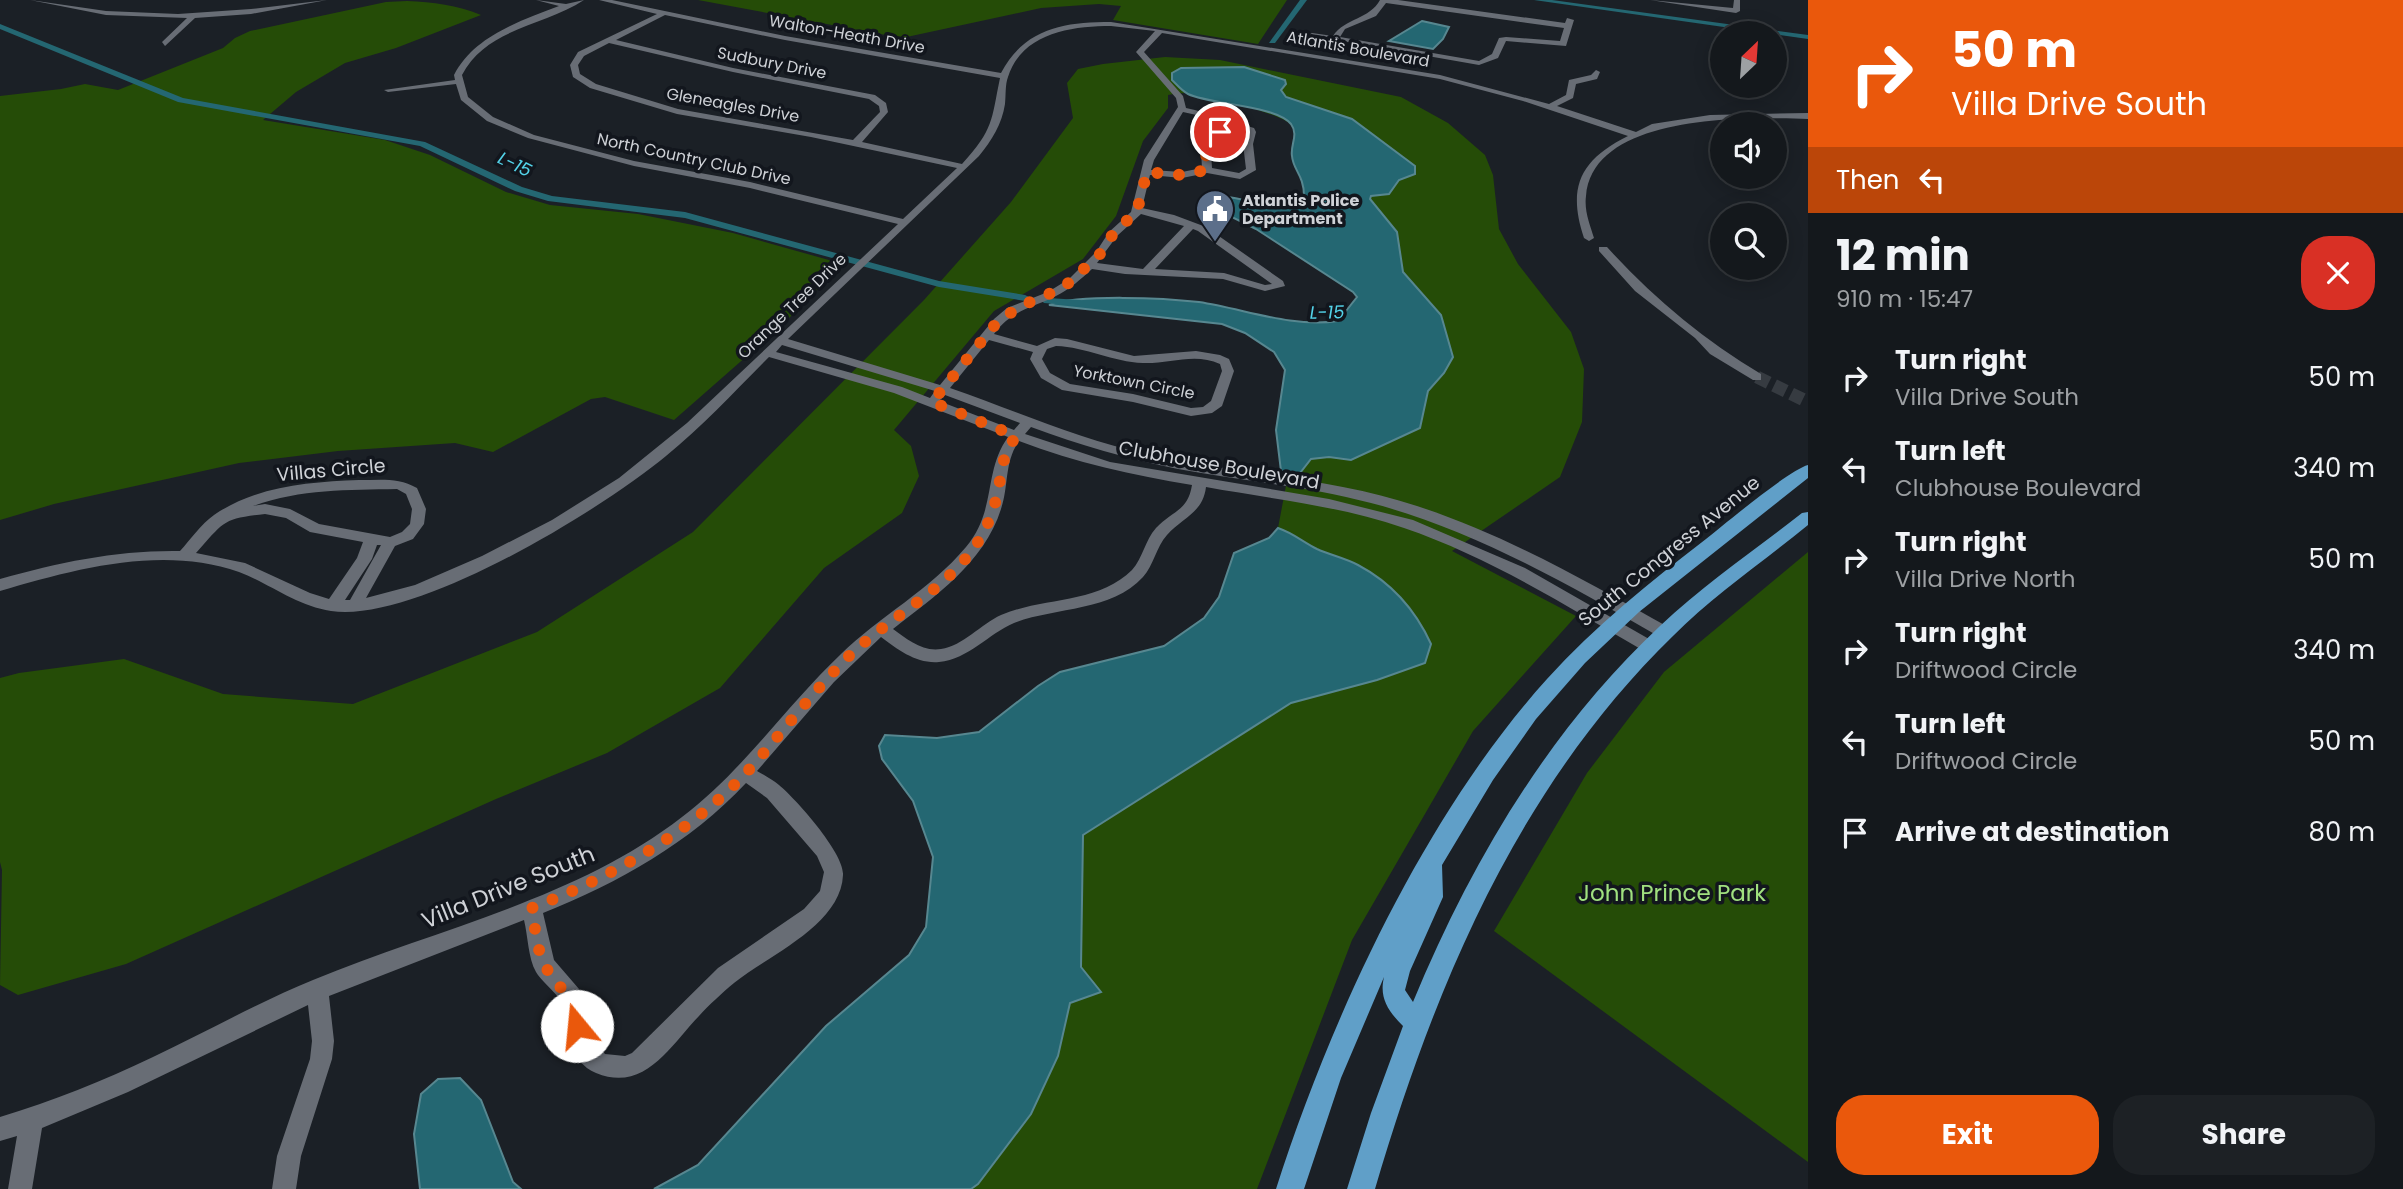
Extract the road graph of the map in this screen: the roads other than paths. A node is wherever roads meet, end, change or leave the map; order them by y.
1 (33, 0) edge
2 (324, 0) edge
3 (539, 0) edge
4 (581, 0) edge
5 (602, 0) edge
6 (1383, 0) edge
7 (1653, 0) edge
8 (1737, 0) edge
9 (568, 6) junction
10 (666, 12) junction
11 (102, 14) junction
12 (193, 16) junction
13 (86, 20) dead end
14 (1070, 26) joint
15 (1160, 30) junction
16 (1312, 35) dead end
17 (1335, 39) junction
18 (607, 40) junction
19 (165, 44) dead end
20 (1387, 48) junction
21 (1378, 66) junction
22 (1596, 72) dead end
23 (1004, 76) junction
24 (456, 82) junction
25 (388, 90) dead end
26 (1551, 106) junction
27 (1181, 109) junction
28 (1808, 116) edge
29 (1226, 123) junction
30 (1635, 135) junction
31 (856, 143) junction
32 (964, 167) junction
33 (1207, 170) junction
34 (1147, 172) junction
35 (1137, 211) junction
36 (905, 223) junction
37 (1192, 224) junction
38 (1589, 238) dead end
39 (1604, 250) dead end
40 (1090, 265) junction
41 (1147, 271) junction
42 (986, 335) junction
43 (781, 341) junction
44 (1038, 350) junction
45 (768, 353) junction
46 (1757, 377) tunnel mouth
47 (942, 390) junction
48 (932, 402) junction
49 (1021, 430) junction
50 (1808, 470) edge
51 (1200, 482) junction
52 (226, 514) junction
53 (1807, 515) edge
54 (372, 539) junction
55 (390, 542) junction
56 (183, 557) junction
57 (0, 585) edge
58 (333, 606) junction
59 (354, 606) junction
60 (1621, 618) junction
61 (880, 628) junction
62 (1657, 640) junction
63 (746, 773) junction
64 (1431, 862) junction
65 (532, 908) junction
66 (317, 989) junction
67 (1416, 1021) junction
68 (31, 1120) junction
69 (0, 1129) edge
70 (20, 1189) edge
71 (284, 1189) edge
72 (1290, 1189) edge
73 (1361, 1189) edge

1 - 11 street
2 - 12 street
3 - 9 street
4 - 9 street
5 - 10 street, Walton-Heath Drive
6 - 17 street
6 - 20 street
7 - 8 street
9 - 24 street
10 - 18 street, Gleneagles Drive
10 - 23 street, Walton-Heath Drive
11 - 12 street
11 - 13 street
12 - 19 street
14 - 15 street, Atlantis Boulevard
14 - 23 street, Orange Tree Drive
15 - 21 street, Atlantis Boulevard
15 - 27 street
16 - 17 street
17 - 20 street
18 - 31 street, Sudbury Drive
18 - 31 street, Gleneagles Drive
20 - 21 street
21 - 26 street, Atlantis Boulevard
22 - 26 street
23 - 32 street, Orange Tree Drive
24 - 25 street
24 - 36 street, North Country Club Drive
26 - 30 street, Atlantis Boulevard
27 - 29 street
27 - 34 street
28 - 30 street
29 - 33 street
29 - 33 street
30 - 38 street
31 - 32 street, Gleneagles Drive
32 - 36 street, Orange Tree Drive
33 - 34 street
34 - 35 street
35 - 37 street
35 - 40 street
36 - 43 street, Orange Tree Drive
37 - 41 street
37 - 41 street
39 - 46 street
40 - 41 street
40 - 42 street
42 - 44 street, Yorktown Circle
42 - 47 street
43 - 45 street, Orange Tree Drive
43 - 47 street, Clubhouse Boulevard
44 - 44 street, Yorktown Circle
45 - 48 street, Clubhouse Boulevard
45 - 59 street, Orange Tree Drive
47 - 48 street
47 - 49 street, Clubhouse Boulevard
48 - 49 street, Clubhouse Boulevard
49 - 51 street, Clubhouse Boulevard
49 - 60 street, Clubhouse Boulevard
49 - 61 street, Villa Drive South
50 - 60 main road, South Congress Avenue
51 - 60 street, Clubhouse Boulevard
51 - 61 street
52 - 54 street, Villas Circle
52 - 55 street, Villas Circle
52 - 56 street, Villas Circle
53 - 62 main road
54 - 55 street, Villas Circle
54 - 58 street
55 - 59 street, Villas Circle
56 - 57 street, Orange Tree Drive
56 - 58 street, Orange Tree Drive
58 - 59 street, Orange Tree Drive
60 - 62 street, Clubhouse Boulevard
60 - 64 main road, South Congress Avenue
61 - 63 street, Villa Drive South
62 - 67 main road
63 - 65 street, Villa Drive South
63 - 65 street
64 - 67 main road
64 - 72 main road, South Congress Avenue
65 - 66 street, Villa Drive South
66 - 68 street, Villa Drive South
66 - 71 street
67 - 73 main road
68 - 69 street, Villa Drive South
68 - 70 street

